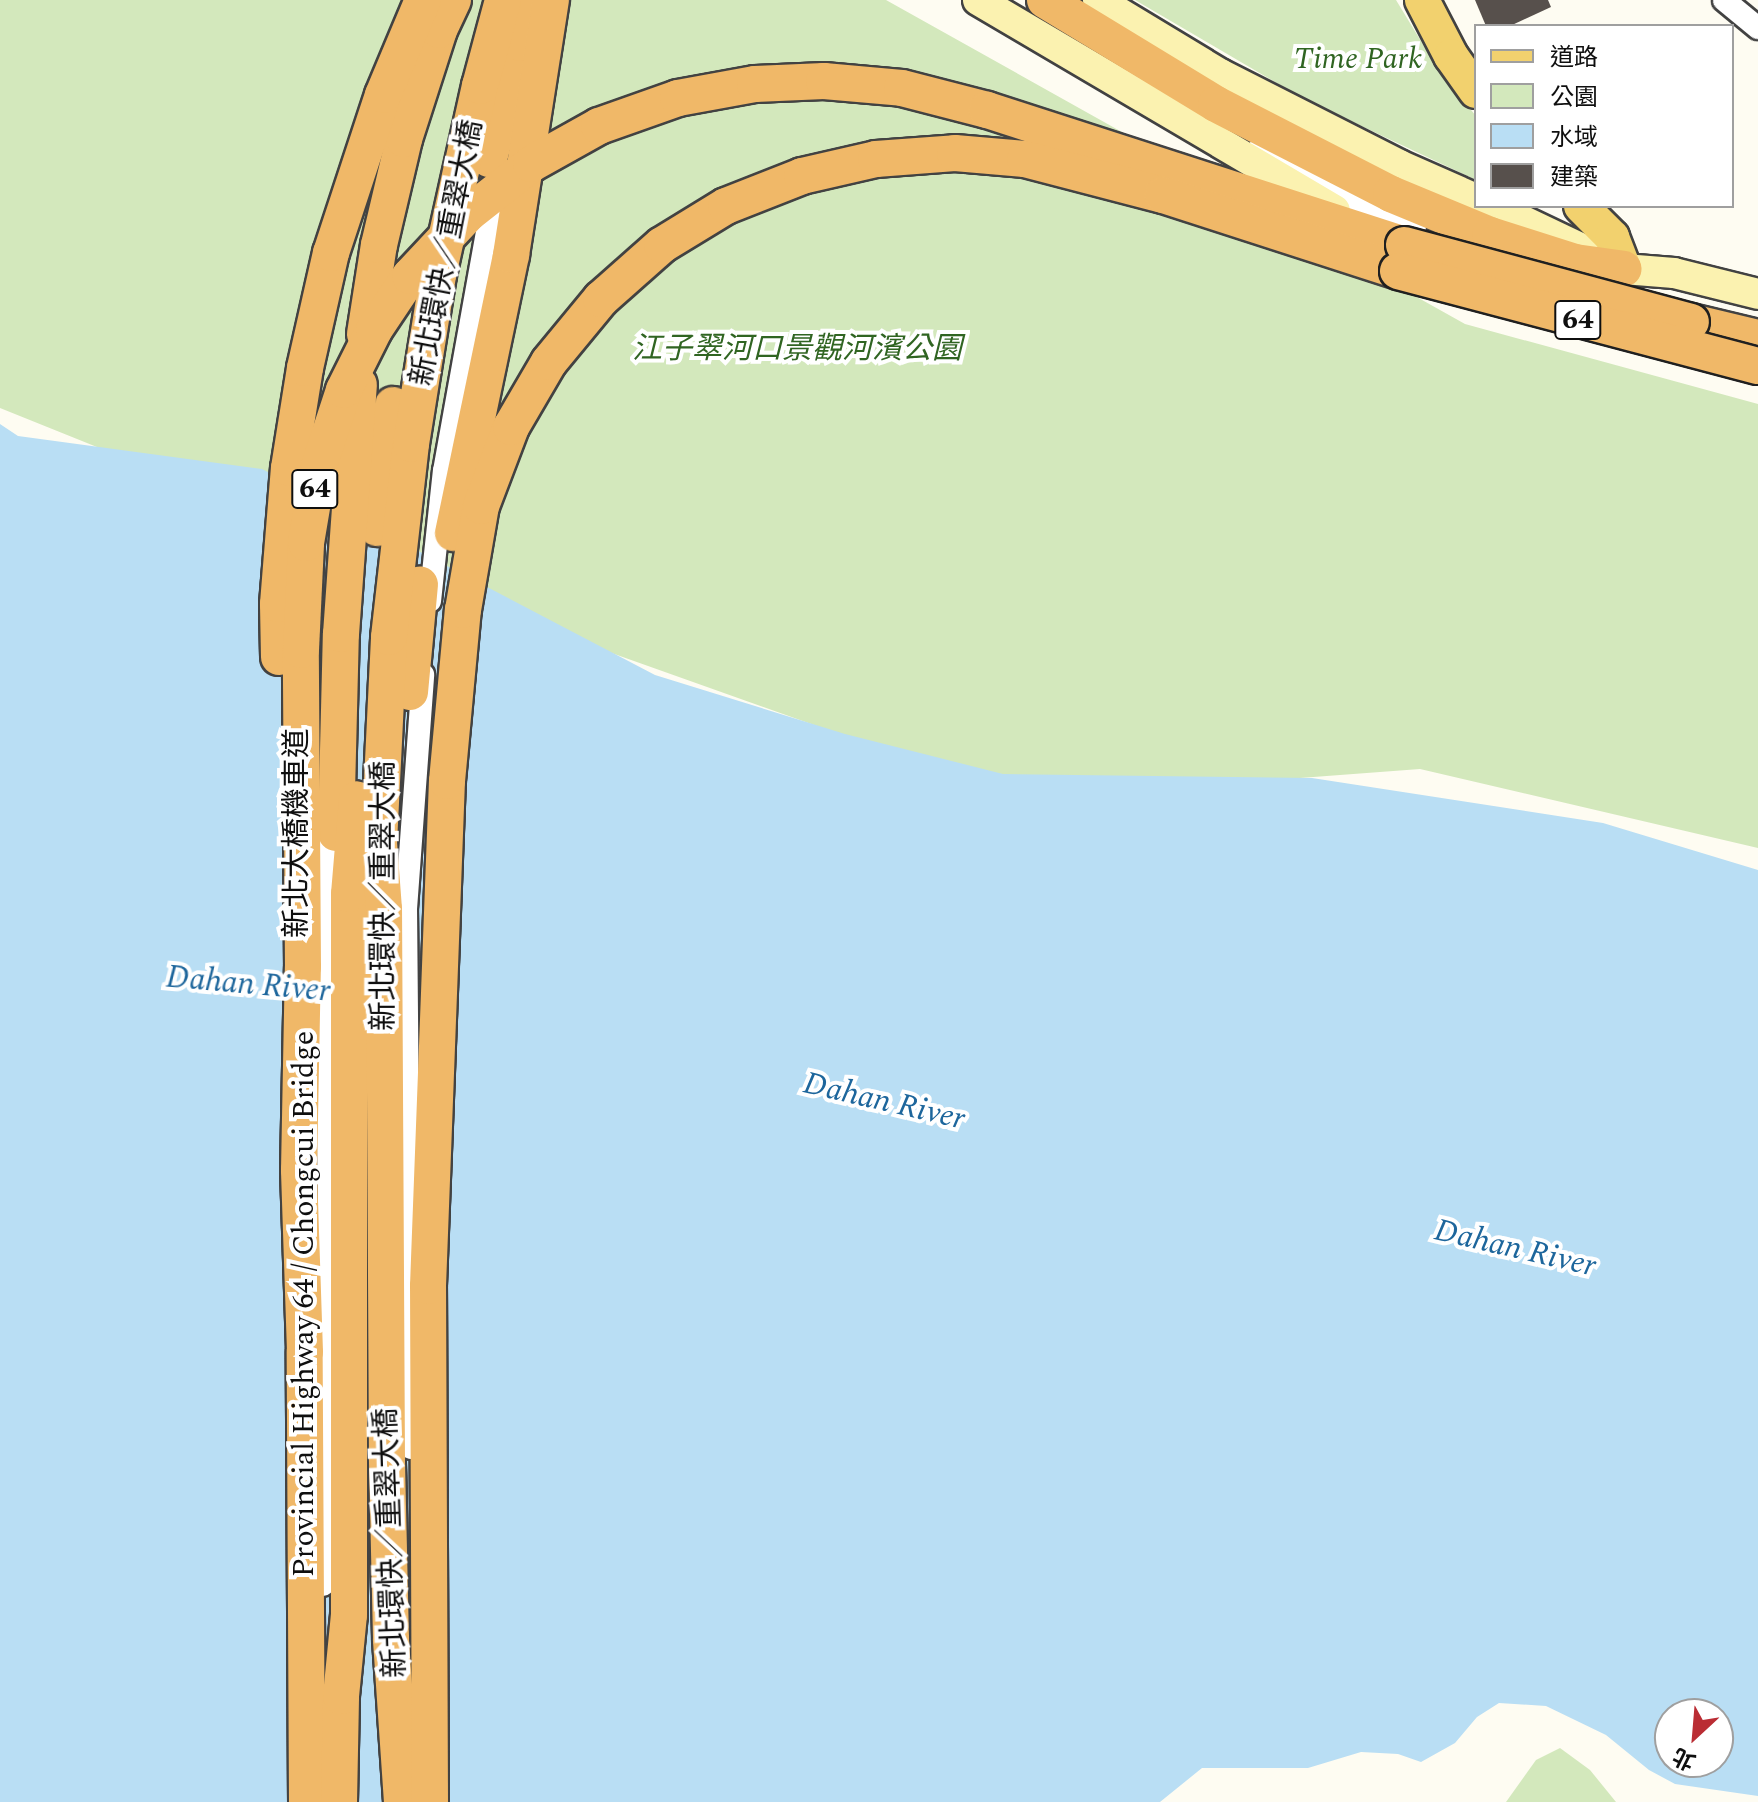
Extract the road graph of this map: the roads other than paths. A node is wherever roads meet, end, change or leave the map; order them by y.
1 (423, 0) edge
2 (441, 0) edge
3 (453, 0) edge
4 (478, 0) edge
5 (503, 0) edge
6 (538, 0) edge
7 (551, 0) edge
8 (978, 0) edge
9 (1005, 0) edge
10 (1024, 0) edge
11 (1045, 0) edge
12 (1063, 0) edge
13 (1098, 0) edge
14 (1407, 0) edge
15 (1422, 0) edge
16 (1433, 0) edge
17 (1724, 0) edge
18 (1758, 28) edge
19 (1474, 67) edge
20 (1474, 88) edge
21 (1474, 99) edge
22 (1474, 198) edge
23 (1496, 208) edge
24 (1570, 208) edge
25 (1583, 208) edge
26 (1606, 208) edge
27 (1400, 218) junction
28 (1449, 244) junction
29 (1624, 269) junction
30 (1758, 294) edge
31 (1617, 309) junction
32 (1758, 335) edge
33 (1758, 351) edge
34 (1758, 368) edge
35 (349, 894) junction
36 (384, 909) junction
37 (303, 967) junction
38 (434, 1062) junction
39 (349, 1615) junction
40 (391, 1639) junction
41 (307, 1802) edge
42 (318, 1802) edge
43 (339, 1802) edge
44 (357, 1802) edge
45 (379, 1802) edge
46 (402, 1802) edge
47 (418, 1802) edge
48 (430, 1802) edge

1 - 37 highway
2 - 42 street, 新北大橋機車道
3 - 35 highway
4 - 35 highway, 新北環快／重翠大橋
5 - 36 highway, 新北環快／重翠大橋
6 - 36 highway
7 - 38 highway
7 - 47 street
8 - 28 main road
9 - 27 street
10 - 27 highway
11 - 27 highway
12 - 27 street
13 - 22 main road
14 - 21 street
15 - 20 main road
16 - 19 street
17 - 18 street
23 - 29 main road
24 - 29 street
25 - 29 main road
26 - 29 street
27 - 28 highway
27 - 29 highway
27 - 32 highway, 64, bridge
27 - 34 highway, 64, bridge
27 - 37 highway, Provincial Highway 64 / Chongcui Bridge / 64
27 - 38 highway, 64
28 - 31 main road
29 - 30 main road
29 - 31 main road
31 - 33 main road
31 - 34 main road
35 - 39 highway, 新北環快／重翠大橋
36 - 40 highway, 新北環快／重翠大橋
37 - 41 highway, Provincial Highway 64 / Chongcui Bridge / 64
38 - 48 highway, 64
39 - 43 highway, 新北環快／重翠大橋
39 - 44 highway
40 - 45 highway
40 - 46 highway, 新北環快／重翠大橋

